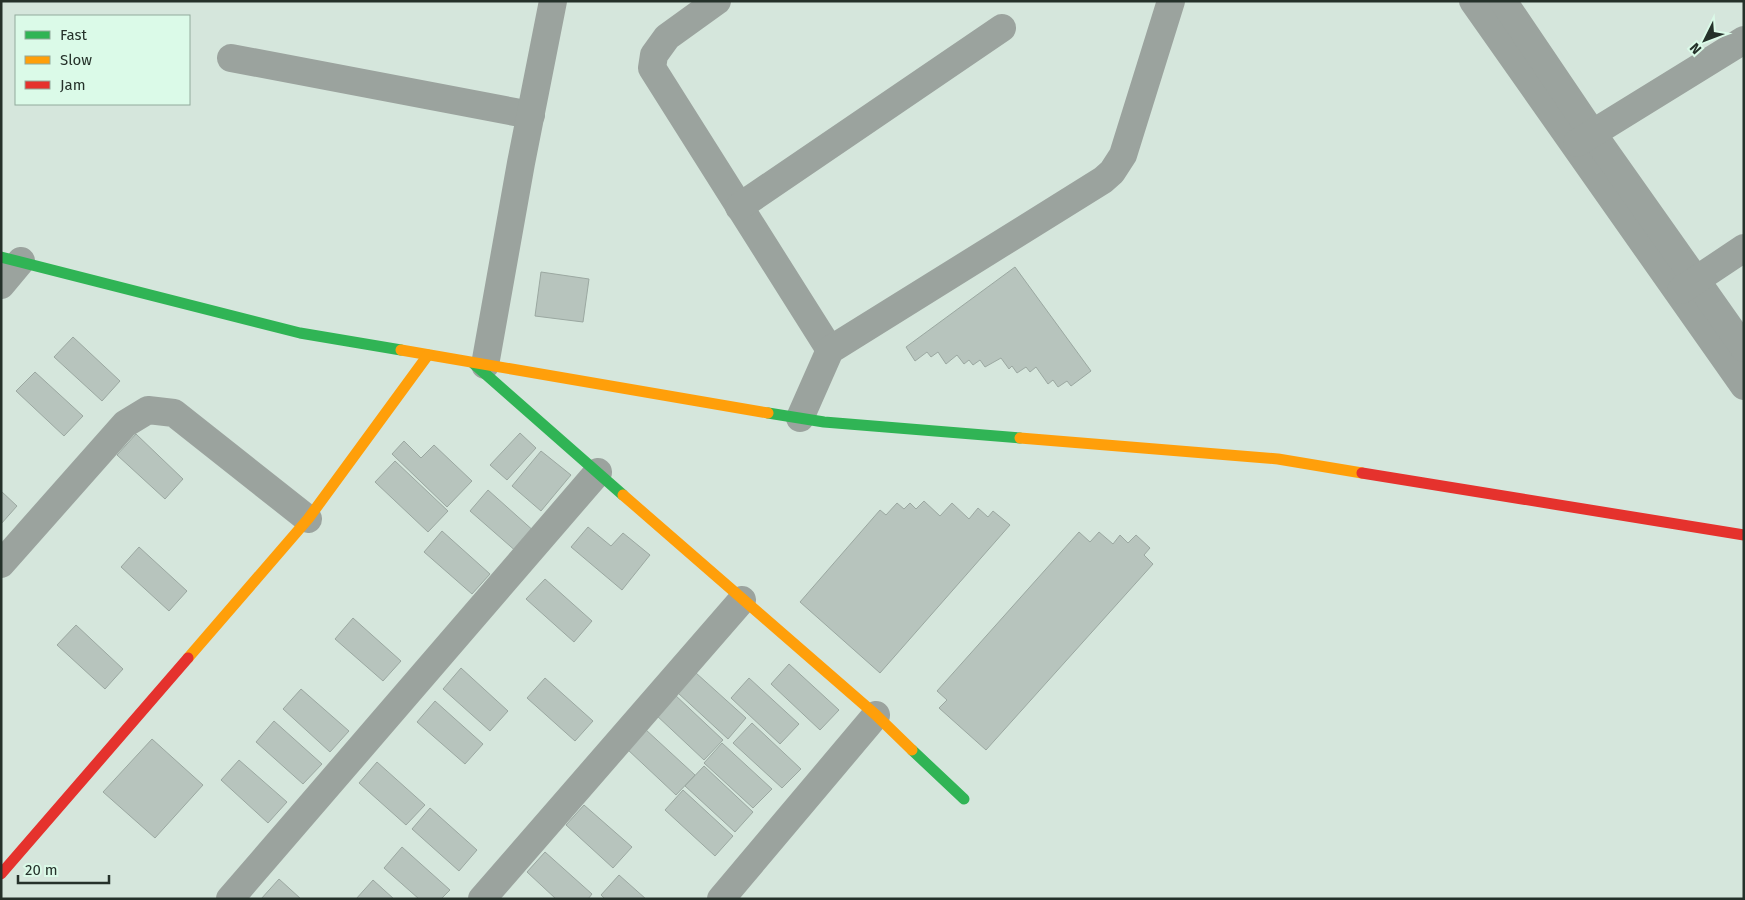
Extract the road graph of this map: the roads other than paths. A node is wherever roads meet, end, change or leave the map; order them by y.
1 (554, 1) edge
2 (717, 1) edge
3 (1170, 1) edge
4 (1473, 1) edge
5 (1503, 1) edge
6 (1002, 28) dead end
7 (1744, 40) edge
8 (231, 58) dead end
9 (531, 115) junction
10 (1584, 140) junction
11 (739, 206) junction
12 (1744, 248) edge
13 (11, 259) edge
14 (1, 285) edge
15 (1686, 286) junction
16 (1744, 348) edge
17 (830, 350) junction
18 (428, 355) junction
19 (479, 364) junction
20 (1744, 386) edge
21 (800, 418) junction
22 (598, 472) junction
23 (308, 519) junction
24 (1744, 535) edge
25 (1, 564) edge
26 (742, 600) junction
27 (876, 715) junction
28 (964, 799) dead end
29 (1, 874) edge
30 (230, 899) edge
31 (482, 899) edge
32 (721, 899) edge

1 - 9 street
2 - 11 street
3 - 17 street
4 - 10 street
5 - 10 street
6 - 11 street
7 - 10 street
8 - 9 street
9 - 19 street
10 - 15 street
11 - 17 street
12 - 15 street
13 - 14 street
13 - 18 street
15 - 16 street
15 - 20 street
17 - 21 street
18 - 19 street
18 - 23 street
19 - 21 street
19 - 22 street
21 - 24 street
22 - 26 street
22 - 30 street
23 - 25 street
23 - 29 street
26 - 27 street
26 - 31 street
27 - 28 street
27 - 32 street

